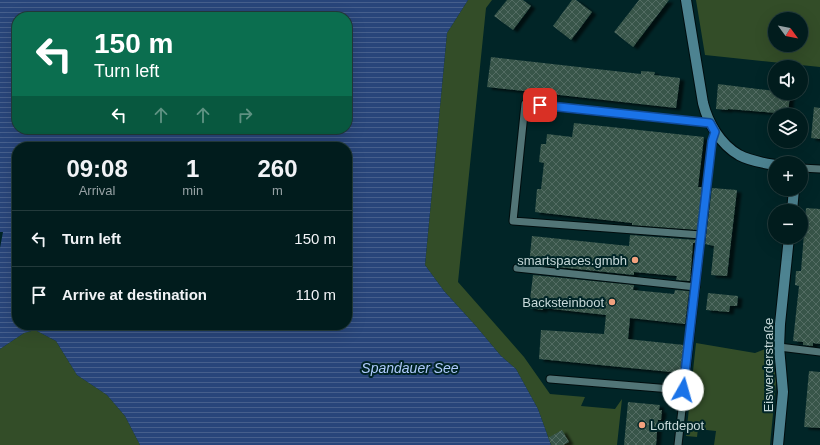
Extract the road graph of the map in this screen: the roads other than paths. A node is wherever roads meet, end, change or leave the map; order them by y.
1 (686, 0) edge
2 (712, 127) junction
3 (768, 163) edge
4 (808, 168) edge
5 (820, 169) edge
6 (701, 235) junction
7 (788, 244) edge
8 (517, 268) dead end
9 (696, 287) junction
10 (779, 347) junction
11 (820, 352) edge
12 (550, 379) dead end
13 (683, 390) junction
14 (678, 445) edge
15 (778, 445) edge

1 - 2 street
2 - 3 street
2 - 6 lane
2 - 6 lane
4 - 5 lane
6 - 9 lane
7 - 10 street, Eiswerderstraße
8 - 9 lane
9 - 13 lane
10 - 11 lane
10 - 15 street, Eiswerderstraße
12 - 13 lane
13 - 14 lane

